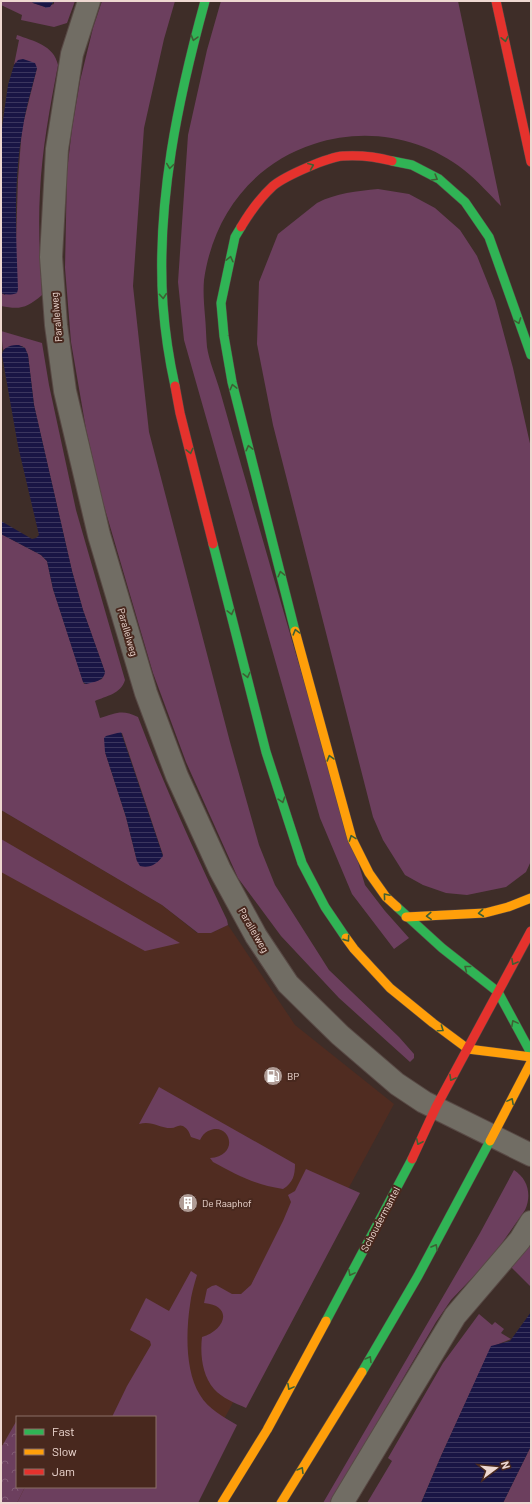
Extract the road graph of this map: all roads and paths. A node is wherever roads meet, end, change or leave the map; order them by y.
1 (89, 1) edge
2 (205, 1) edge
3 (496, 1) edge
4 (531, 162) edge
5 (531, 355) edge
6 (531, 898) edge
7 (406, 917) junction
8 (531, 931) edge
9 (498, 992) junction
10 (468, 1049) junction
11 (531, 1053) edge
12 (531, 1058) edge
13 (531, 1062) edge
14 (436, 1107) junction
15 (492, 1135) junction
16 (531, 1155) edge
17 (531, 1222) edge
18 (222, 1503) edge
19 (281, 1503) edge
20 (342, 1503) edge

1 - 14 street, Parallelweg
2 -> 10 main road
3 -> 4 main road
7 -> 5 main road
6 -> 7 main road
9 -> 7 main road
8 -> 9 main road, Schoudermantel
9 - 10 main road, Schoudermantel
11 -> 9 main road
10 - 12 main road
10 -> 14 main road, Schoudermantel
15 -> 13 main road
14 - 15 street, Parallelweg
14 -> 18 main road, Schoudermantel
15 - 16 street
19 -> 15 main road
17 - 20 street

